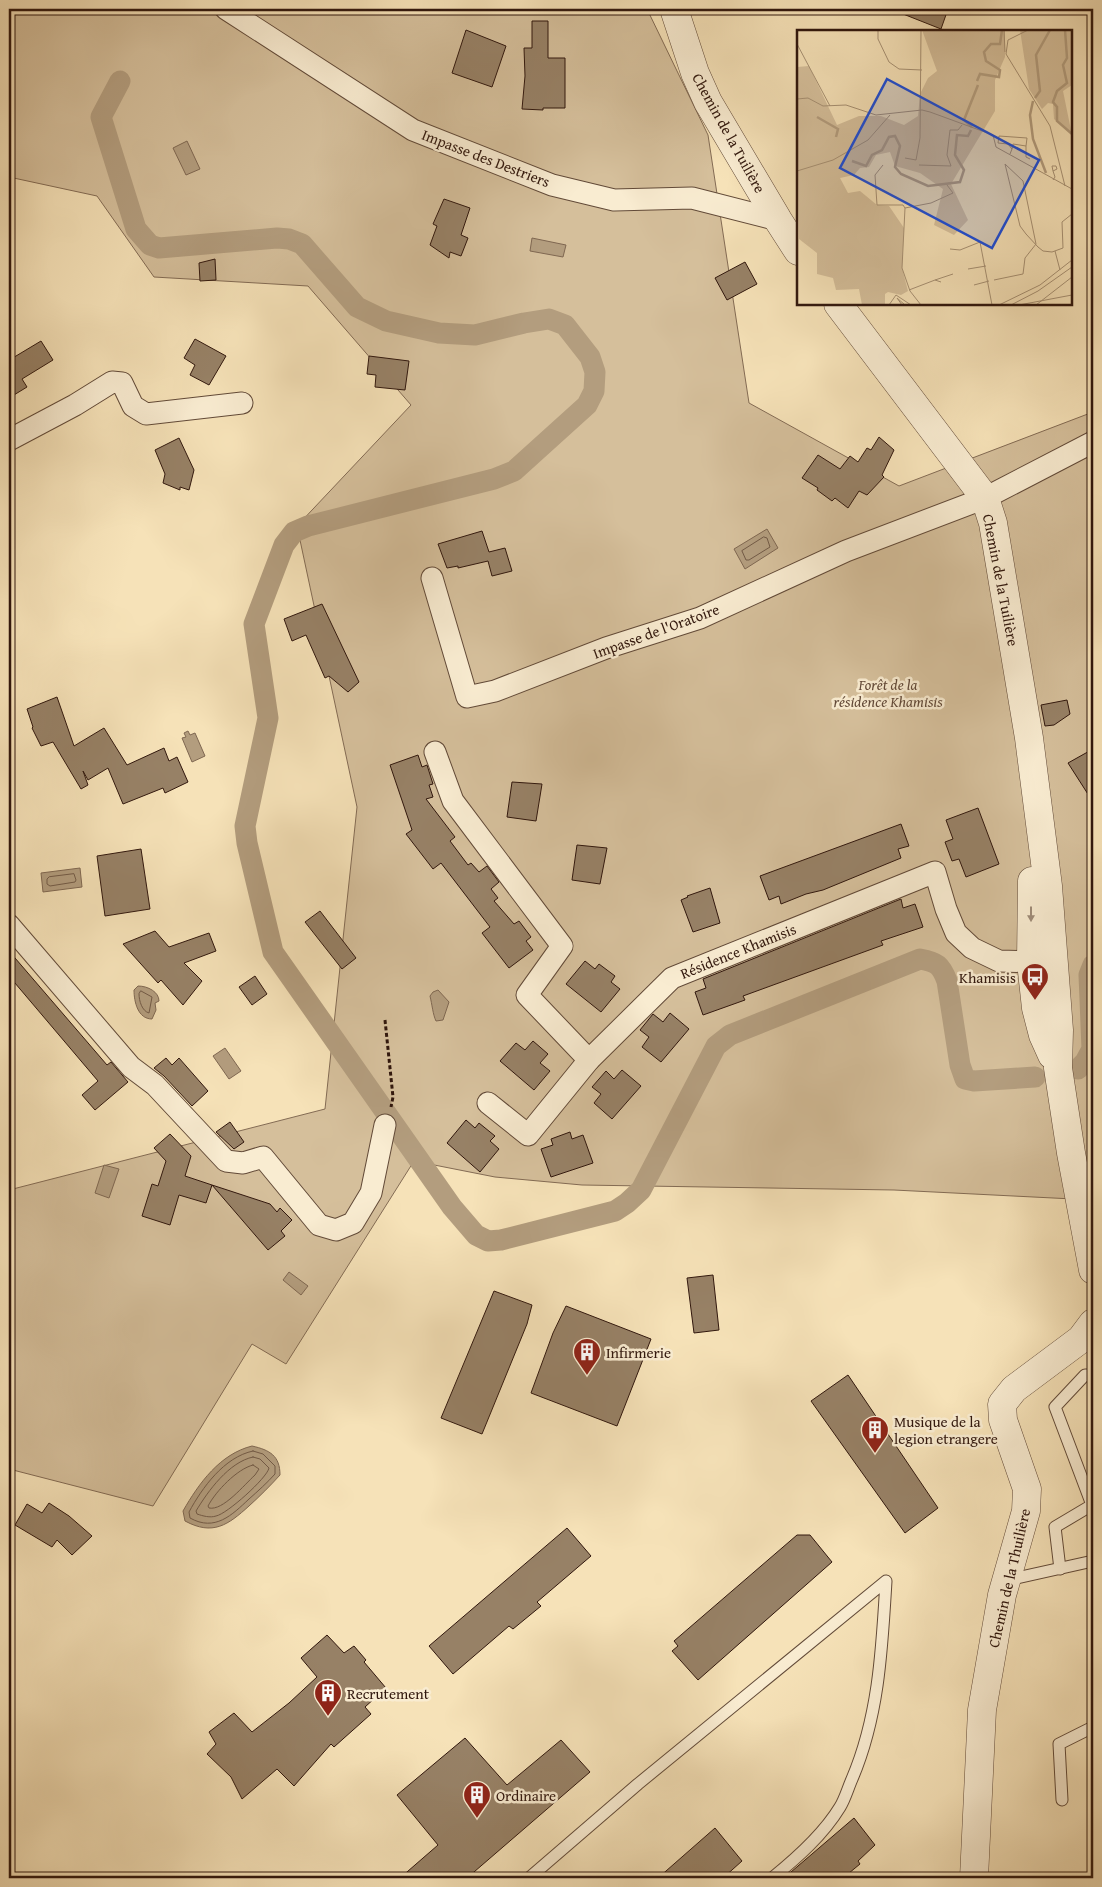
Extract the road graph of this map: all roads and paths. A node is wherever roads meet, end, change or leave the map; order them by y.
1 (226, 9) edge
2 (674, 9) edge
3 (778, 220) junction
4 (797, 249) edge
5 (839, 305) edge
6 (242, 403) dead end
7 (9, 440) edge
8 (1093, 442) edge
9 (984, 498) junction
10 (432, 578) dead end
11 (435, 752) dead end
12 (9, 925) edge
13 (1043, 959) junction
14 (385, 1020) dead end
15 (589, 1060) junction
16 (1058, 1068) junction
17 (488, 1103) dead end
18 (388, 1117) joint
19 (1093, 1270) edge
20 (1093, 1323) edge
21 (1093, 1375) edge
22 (1093, 1561) edge
23 (1060, 1569) junction
24 (1006, 1581) junction
25 (1093, 1727) edge
26 (1062, 1800) dead end
27 (529, 1878) edge
28 (772, 1878) edge
29 (974, 1878) edge

1 - 3 street, Impasse des Destriers
2 - 3 street, Chemin de la Tuilière
3 - 4 street, Chemin de la Tuilière
5 - 9 street, Chemin de la Tuilière
6 - 7 street
8 - 9 street
9 - 10 street, Impasse de l'Oratoire
9 - 13 street, Chemin de la Tuilière
11 - 15 street
12 - 18 street
13 - 15 street, Résidence Khamisis
13 - 16 street
13 - 16 street
14 - 18 path
15 - 17 street
16 - 19 street
20 - 24 street, Chemin de la Thuilière
21 - 23 lane
22 - 23 lane
23 - 24 lane
24 - 29 street, Chemin de la Thuilière
25 - 26 lane
27 - 28 lane

